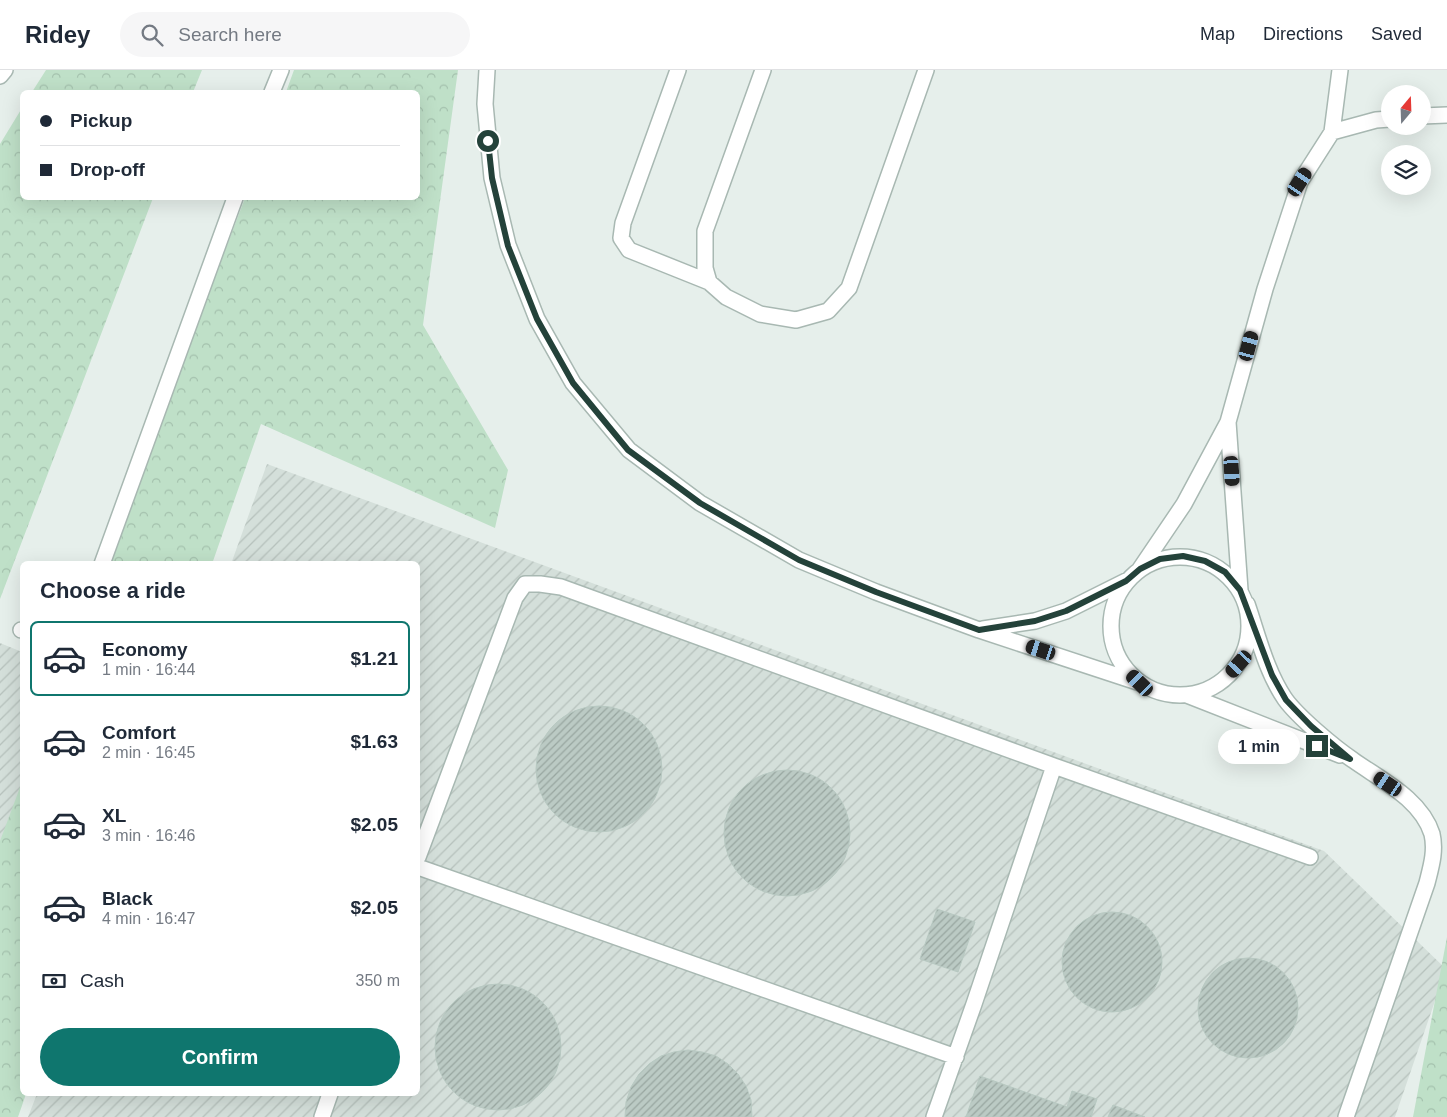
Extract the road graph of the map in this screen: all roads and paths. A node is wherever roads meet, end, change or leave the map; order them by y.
1 (5, 70) edge
2 (281, 70) edge
3 (487, 70) edge
4 (678, 70) edge
5 (763, 70) edge
6 (926, 70) edge
7 (1340, 70) edge
8 (0, 76) edge
9 (273, 90) edge
10 (1447, 115) edge
11 (1431, 116) edge
12 (1381, 120) edge
13 (1332, 132) junction
14 (233, 200) edge
15 (709, 282) junction
16 (1228, 422) junction
17 (103, 561) edge
18 (1140, 569) junction
19 (1126, 581) junction
20 (1240, 590) junction
21 (1246, 604) junction
22 (979, 630) junction
23 (1140, 683) junction
24 (1187, 696) junction
25 (1350, 759) junction
26 (1054, 766) junction
27 (420, 852) edge
28 (1310, 856) dead end
29 (420, 868) edge
30 (956, 1057) junction
31 (329, 1096) edge
32 (322, 1117) edge
33 (934, 1117) edge
34 (1346, 1117) edge

1 - 8 lane
2 - 9 lane
3 - 22 lane
4 - 15 lane
5 - 15 lane
6 - 15 lane
7 - 13 lane
10 - 11 lane
12 - 13 lane
13 - 16 lane
14 - 17 lane
16 - 18 lane
16 - 20 lane
18 - 19 lane
18 - 20 lane
19 - 22 lane
19 - 23 lane
20 - 21 lane
21 - 24 lane
21 - 25 lane
22 - 23 lane
23 - 24 lane
24 - 25 lane
25 - 34 lane
26 - 27 lane
26 - 28 lane
26 - 30 lane
29 - 30 lane
30 - 33 lane
31 - 32 lane

